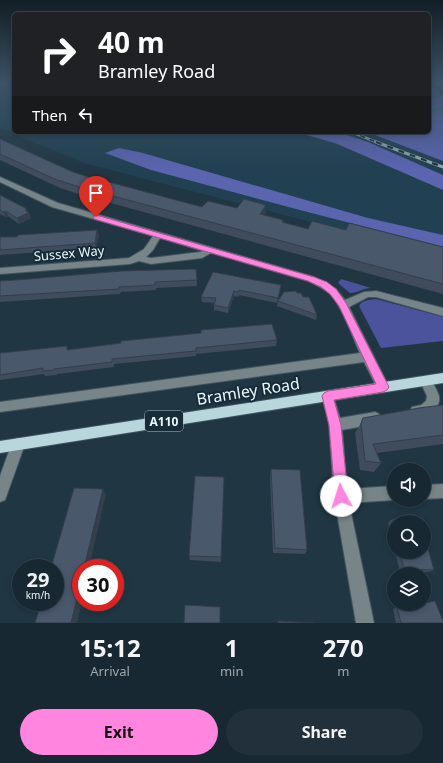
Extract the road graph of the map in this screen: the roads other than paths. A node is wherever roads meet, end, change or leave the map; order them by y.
1 (0, 179) edge
2 (158, 234) junction
3 (210, 250) junction
4 (139, 258) junction
5 (0, 271) edge
6 (343, 305) junction
7 (443, 312) edge
8 (367, 357) junction
9 (443, 378) edge
10 (426, 381) junction
11 (383, 387) junction
12 (328, 396) junction
13 (0, 407) edge
14 (401, 414) edge
15 (386, 416) edge
16 (335, 425) junction
17 (18, 444) junction
18 (0, 447) edge
19 (443, 491) edge
20 (431, 492) edge
21 (387, 493) edge
22 (0, 495) edge
23 (341, 496) junction
24 (365, 623) edge

1 - 2 street
2 - 3 street
2 - 4 street, Sussex Way
3 - 4 street, Sussex Way
3 - 6 street
4 - 5 street, Sussex Way
6 - 7 street
6 - 8 street
8 - 11 street
8 - 13 street, Bramley Road
9 - 10 main road, Bramley Road / A110
10 - 11 main road, Bramley Road / A110
10 - 14 street
11 - 12 main road, Bramley Road / A110
12 - 16 street
12 - 17 main road, Bramley Road / A110
15 - 16 street
16 - 23 street
17 - 18 main road, Bramley Road / A110
17 - 22 street
19 - 20 street
21 - 23 street
23 - 24 street

